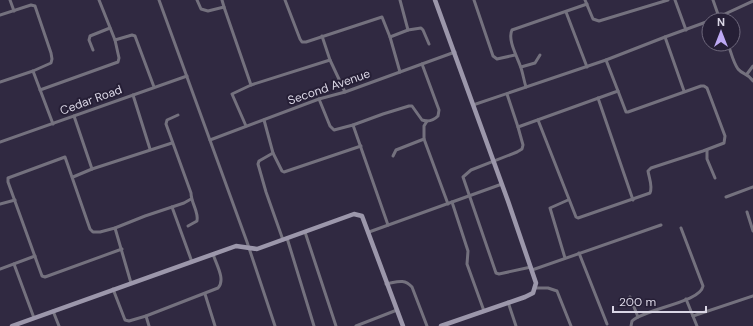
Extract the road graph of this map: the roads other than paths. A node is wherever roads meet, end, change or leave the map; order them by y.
1 (10, 0) edge
2 (99, 0) edge
3 (159, 0) edge
4 (198, 0) edge
5 (222, 0) edge
6 (285, 0) edge
7 (400, 0) edge
8 (435, 0) edge
9 (474, 0) edge
10 (585, 0) edge
11 (652, 0) edge
12 (668, 0) edge
13 (675, 0) edge
14 (713, 0) edge
15 (753, 1) edge
16 (587, 4) junction
17 (654, 4) junction
18 (224, 7) junction
19 (14, 11) junction
20 (566, 12) junction
21 (717, 12) edge
22 (731, 12) edge
23 (0, 15) edge
24 (701, 24) edge
25 (110, 28) junction
26 (408, 30) junction
27 (686, 30) junction
28 (322, 36) junction
29 (390, 37) junction
30 (665, 37) junction
31 (115, 40) junction
32 (429, 44) dead end
33 (93, 50) dead end
34 (455, 52) junction
35 (731, 52) edge
36 (515, 55) junction
37 (540, 55) dead end
38 (330, 60) junction
39 (606, 60) junction
40 (422, 64) junction
41 (753, 66) edge
42 (521, 67) junction
43 (587, 67) junction
44 (33, 71) junction
45 (400, 72) junction
46 (747, 74) junction
47 (187, 76) junction
48 (753, 81) edge
49 (0, 82) edge
50 (250, 85) junction
51 (154, 87) junction
52 (526, 87) junction
53 (40, 90) junction
54 (618, 91) junction
55 (684, 91) junction
56 (345, 92) junction
57 (507, 94) junction
58 (133, 95) junction
59 (598, 98) junction
60 (319, 99) junction
61 (473, 105) junction
62 (178, 115) dead end
63 (74, 116) junction
64 (264, 120) junction
65 (538, 120) junction
66 (427, 121) junction
67 (53, 124) junction
68 (354, 125) junction
69 (246, 126) junction
70 (518, 127) junction
71 (424, 139) junction
72 (210, 140) junction
73 (0, 142) edge
74 (172, 143) junction
75 (361, 146) junction
76 (150, 149) junction
77 (707, 150) junction
78 (273, 153) junction
79 (393, 156) dead end
80 (493, 160) junction
81 (92, 169) junction
82 (73, 177) junction
83 (715, 178) dead end
84 (502, 184) junction
85 (753, 188) edge
86 (470, 196) junction
87 (726, 197) dead end
88 (191, 199) junction
89 (15, 200) junction
90 (568, 200) junction
91 (633, 200) junction
92 (450, 203) junction
93 (0, 204) edge
94 (172, 207) junction
95 (747, 212) dead end
96 (388, 225) junction
97 (661, 225) dead end
98 (188, 226) dead end
99 (115, 228) junction
100 (681, 228) dead end
101 (753, 231) edge
102 (305, 232) junction
103 (369, 232) junction
104 (285, 239) junction
105 (248, 248) junction
106 (122, 249) junction
107 (579, 253) junction
108 (213, 254) junction
109 (35, 256) junction
110 (565, 258) junction
111 (192, 262) junction
112 (14, 264) junction
113 (532, 268) junction
114 (0, 269) edge
115 (131, 283) junction
116 (386, 284) junction
117 (536, 288) junction
118 (113, 289) junction
119 (205, 294) junction
120 (753, 296) edge
121 (630, 297) dead end
122 (686, 299) junction
123 (508, 302) junction
124 (397, 310) junction
125 (53, 311) junction
126 (484, 311) junction
127 (146, 316) junction
128 (693, 316) junction
129 (638, 317) junction
130 (34, 318) junction
131 (607, 324) dead end
132 (12, 326) edge
133 (59, 326) edge
134 (150, 326) edge
135 (215, 326) edge
136 (274, 326) edge
137 (314, 326) edge
138 (336, 326) edge
139 (356, 326) edge
140 (403, 326) edge
141 (427, 326) edge
142 (441, 326) edge
143 (516, 326) edge
144 (571, 326) edge
145 (631, 326) edge
146 (697, 326) edge

1 - 19 street
2 - 25 street
3 - 47 street
4 - 18 street
5 - 18 street
6 - 28 street
7 - 26 street
8 - 34 street
9 - 36 street
10 - 16 street
11 - 17 street
12 - 17 street
13 - 27 street
14 - 21 street
15 - 22 street
16 - 17 street
16 - 20 street
18 - 50 street
19 - 23 street
19 - 44 street
20 - 36 street
20 - 43 street
24 - 27 street
25 - 31 street
25 - 33 street
26 - 29 street
26 - 32 street
27 - 30 street
28 - 29 street
28 - 38 street
29 - 45 street
30 - 39 street
30 - 55 street
31 - 51 street
31 - 53 street
34 - 40 street, Second Avenue
34 - 61 street
35 - 46 street
36 - 42 street
37 - 42 street
38 - 50 street
38 - 56 street
39 - 43 street
39 - 54 street
40 - 45 street, Second Avenue
40 - 66 street
41 - 46 street
42 - 52 street
43 - 52 street
44 - 49 street
44 - 53 street
45 - 56 street, Second Avenue
46 - 48 street
47 - 51 street, Cedar Road
47 - 72 street
50 - 69 street
51 - 58 street, Cedar Road
52 - 57 street
53 - 67 street
54 - 55 street
54 - 59 street
55 - 77 street
56 - 60 street, Second Avenue
57 - 61 street
57 - 70 street
58 - 63 street, Cedar Road
58 - 76 street
59 - 65 street
59 - 91 street
60 - 64 street, Second Avenue
60 - 68 street
61 - 80 street
62 - 74 street
63 - 67 street, Cedar Road
63 - 81 street
64 - 69 street, Second Avenue
64 - 78 street
65 - 70 street
65 - 90 street
66 - 68 street
66 - 71 street
67 - 73 street, Cedar Road
68 - 75 street
69 - 72 street, Second Avenue
70 - 80 street
71 - 79 street
71 - 92 street
72 - 105 street
74 - 76 street
74 - 88 street
75 - 78 street
75 - 96 street
76 - 81 street
77 - 83 street
77 - 91 street
78 - 104 street
80 - 84 street
80 - 86 street
81 - 82 street
82 - 89 street
82 - 99 street
84 - 86 street
84 - 113 street
85 - 87 street
86 - 92 street
86 - 113 street
88 - 94 street
88 - 98 street
89 - 93 street
89 - 109 street
90 - 91 street
90 - 110 street
92 - 96 street
92 - 126 street
94 - 99 street
94 - 111 street
95 - 101 street
96 - 103 street
97 - 107 street
99 - 106 street
100 - 122 street
102 - 103 street
102 - 104 street
102 - 138 street
103 - 116 street
104 - 105 street
104 - 137 street
105 - 108 street
105 - 136 street
106 - 109 street
106 - 115 street
107 - 110 street
107 - 131 street
108 - 111 street
108 - 119 street
109 - 112 street
110 - 113 street
111 - 115 street
112 - 114 street
112 - 130 street
113 - 117 street
115 - 118 street
116 - 124 street
116 - 141 street
117 - 123 street
117 - 144 street
118 - 125 street
118 - 127 street
119 - 127 street
119 - 135 street
120 - 128 street
121 - 129 street
122 - 128 street
122 - 129 street
123 - 126 street
123 - 143 street
124 - 139 street
124 - 140 street
125 - 130 street
125 - 133 street
126 - 142 street
127 - 134 street
128 - 146 street
129 - 145 street
130 - 132 street

